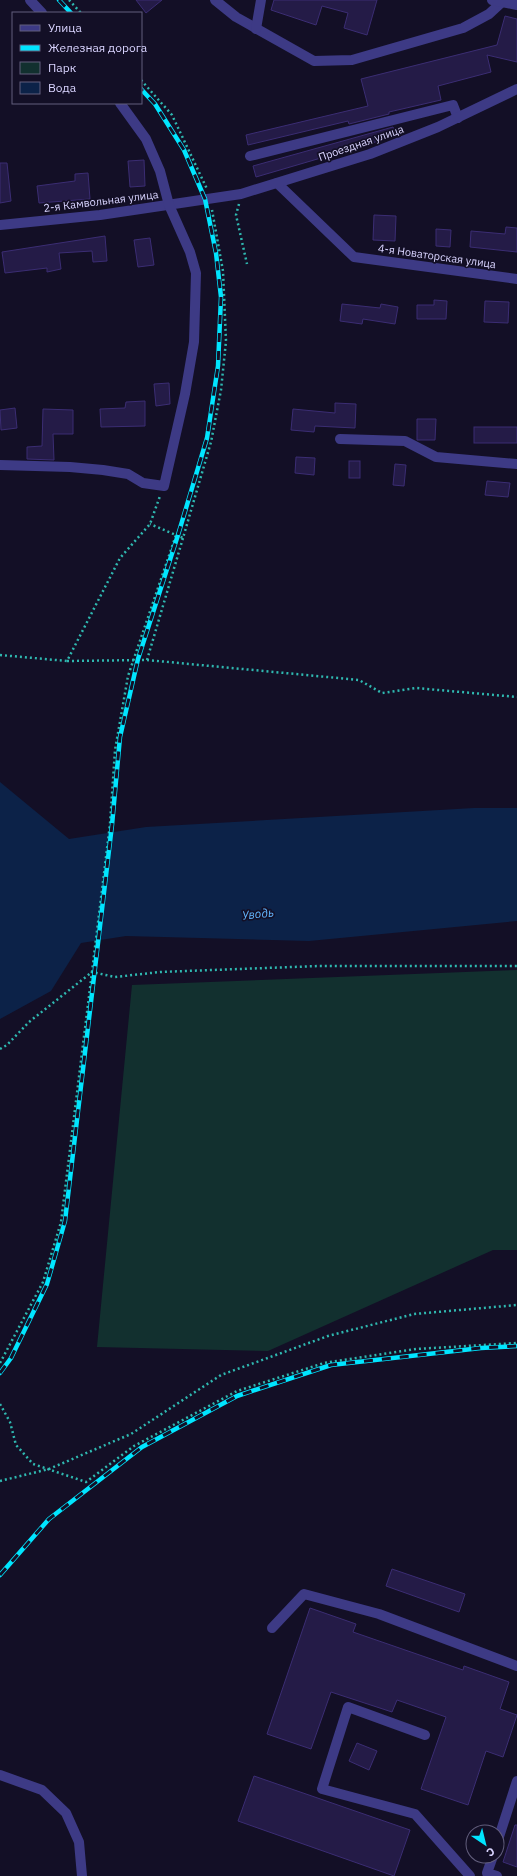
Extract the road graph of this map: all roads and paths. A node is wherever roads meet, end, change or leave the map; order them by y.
1 (30, 0) edge
2 (69, 0) edge
3 (215, 0) edge
4 (261, 0) edge
5 (497, 1) edge
6 (517, 5) edge
7 (41, 12) edge
8 (80, 12) edge
9 (256, 29) junction
10 (517, 89) edge
11 (121, 104) edge
12 (458, 118) junction
13 (250, 156) dead end
14 (277, 184) junction
15 (241, 194) junction
16 (205, 199) joint
17 (169, 205) junction
18 (0, 226) edge
19 (247, 264) dead end
20 (517, 279) edge
21 (340, 439) dead end
22 (517, 464) edge
23 (0, 465) edge
24 (164, 486) junction
25 (150, 524) junction
26 (183, 538) dead end
27 (0, 655) edge
28 (133, 660) junction
29 (147, 660) junction
30 (67, 661) junction
31 (517, 697) edge
32 (517, 966) edge
33 (93, 971) junction
34 (0, 1049) edge
35 (517, 1305) edge
36 (517, 1343) edge
37 (0, 1363) edge
38 (0, 1404) edge
39 (49, 1469) junction
40 (0, 1481) edge
41 (272, 1628) dead end
42 (517, 1666) edge
43 (425, 1735) dead end
44 (0, 1775) edge
45 (517, 1780) edge
46 (503, 1824) edge
47 (492, 1864) edge
48 (490, 1875) edge
49 (82, 1876) edge
50 (470, 1876) edge

1 - 7 street
2 - 8 path
3 - 9 street
4 - 9 street
5 - 6 street
5 - 9 street
10 - 12 street, Проездная улица
11 - 17 street
12 - 13 street
12 - 14 street, Проездная улица
14 - 15 street, Проездная улица
14 - 20 street, 4-я Новаторская улица
15 - 16 street, Проездная улица
15 - 19 path
16 - 17 street, 2-я Камвольная улица
17 - 18 street, 2-я Камвольная улица
17 - 24 street
21 - 22 street
23 - 24 street
24 - 25 path
25 - 28 path
25 - 30 path
26 - 29 path
27 - 30 path
28 - 29 path
28 - 30 path
28 - 33 path
29 - 31 path
32 - 33 path
33 - 34 path
33 - 37 path
35 - 39 path
36 - 39 path
38 - 39 path
39 - 40 path
41 - 42 street
43 - 50 street
44 - 49 street
45 - 46 street
47 - 48 street

